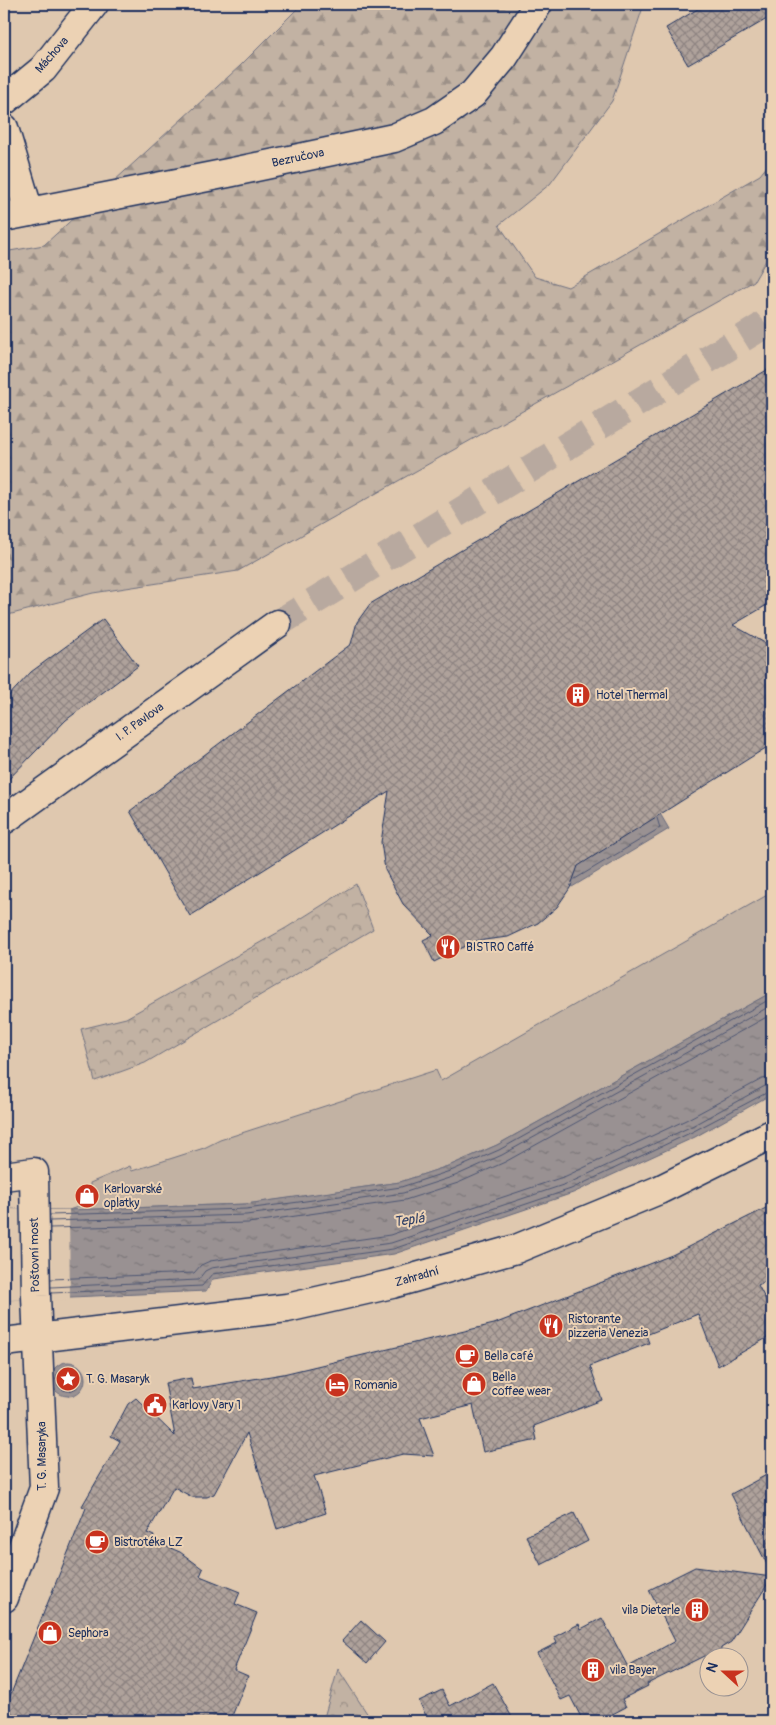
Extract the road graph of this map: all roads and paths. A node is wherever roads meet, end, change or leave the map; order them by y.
1 (94, 4) edge
2 (538, 4) edge
3 (4, 100) edge
4 (4, 128) edge
5 (16, 214) edge
6 (277, 624) tunnel mouth
7 (4, 820) edge
8 (772, 1134) edge
9 (4, 1176) edge
10 (39, 1337) junction
11 (4, 1342) edge
12 (4, 1598) edge

1 - 3 street, Máchova
2 - 5 street, Bezručova
4 - 5 street
6 - 7 street, I. P. Pavlova
8 - 10 street, Zahradní
9 - 10 street, Poštovní most
10 - 11 street, Zahradní
10 - 12 street, T. G. Masaryka

